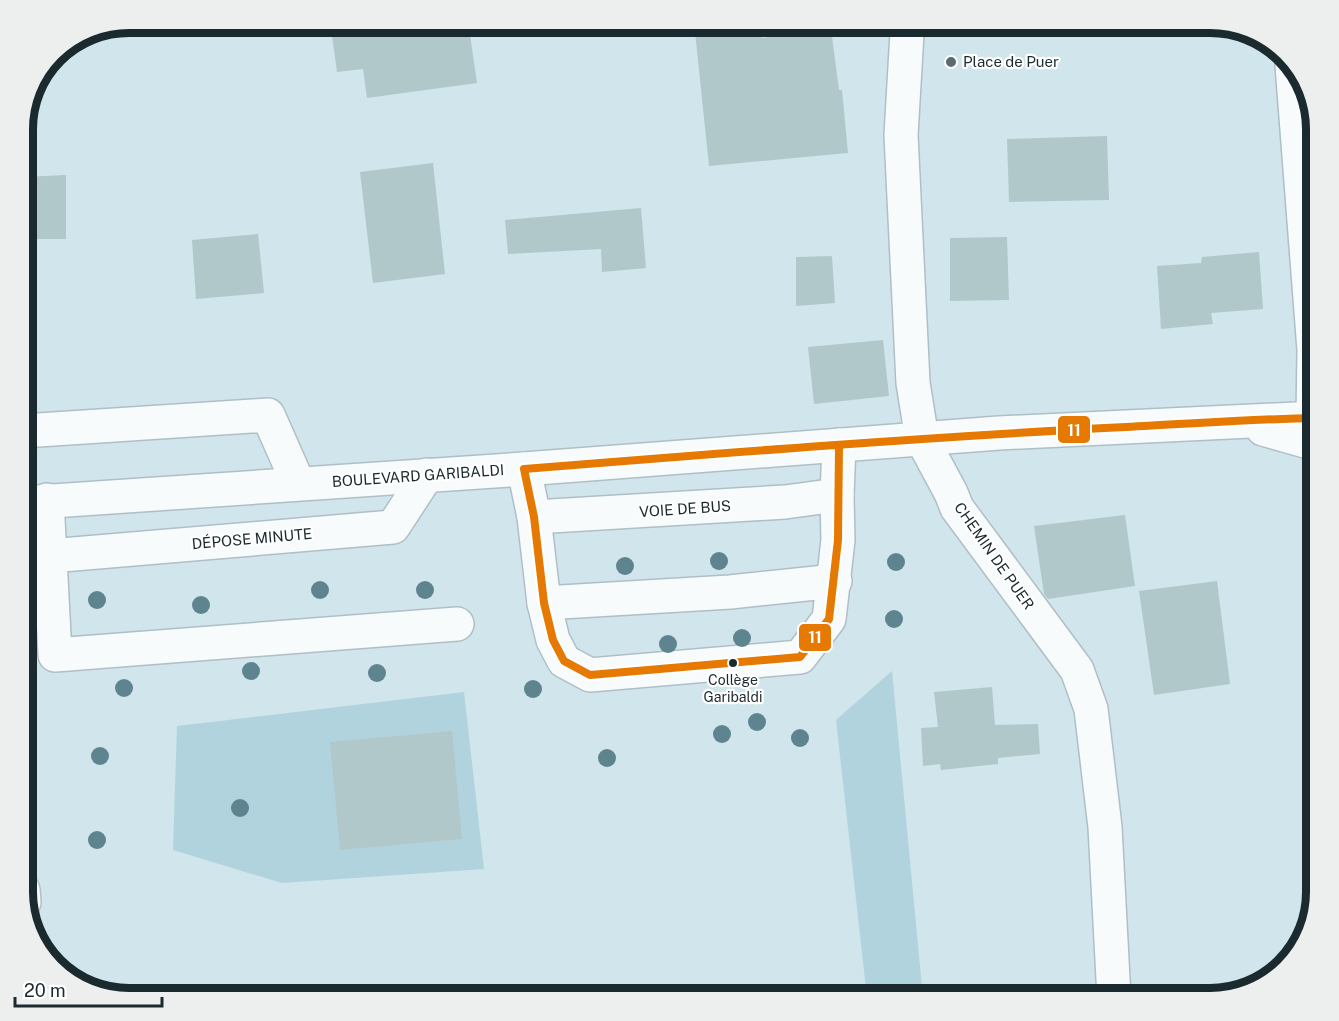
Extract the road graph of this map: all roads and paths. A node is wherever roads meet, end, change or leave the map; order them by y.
1 (904, 33) edge
2 (1293, 82) edge
3 (1306, 246) edge
4 (1306, 426) edge
5 (33, 430) edge
6 (922, 440) junction
7 (839, 445) junction
8 (524, 469) junction
9 (426, 475) junction
10 (298, 483) junction
11 (837, 495) junction
12 (35, 501) edge
13 (534, 517) junction
14 (50, 556) junction
15 (834, 581) junction
16 (544, 603) junction
17 (457, 624) dead end
18 (1113, 988) edge

1 - 6 street, CHEMIN DE PUER
2 - 3 street
4 - 6 street, BOULEVARD GARIBALDI
5 - 10 street
6 - 7 street, BOULEVARD GARIBALDI
6 - 18 street, CHEMIN DE PUER
7 - 8 street, BOULEVARD GARIBALDI
7 - 11 street
8 - 9 street, BOULEVARD GARIBALDI
8 - 13 street
9 - 10 street, BOULEVARD GARIBALDI
9 - 14 street, DÉPOSE MINUTE
10 - 12 street, BOULEVARD GARIBALDI
11 - 13 street, VOIE DE BUS
11 - 15 street
12 - 14 street
13 - 16 street
14 - 17 street
15 - 16 street
15 - 16 street

